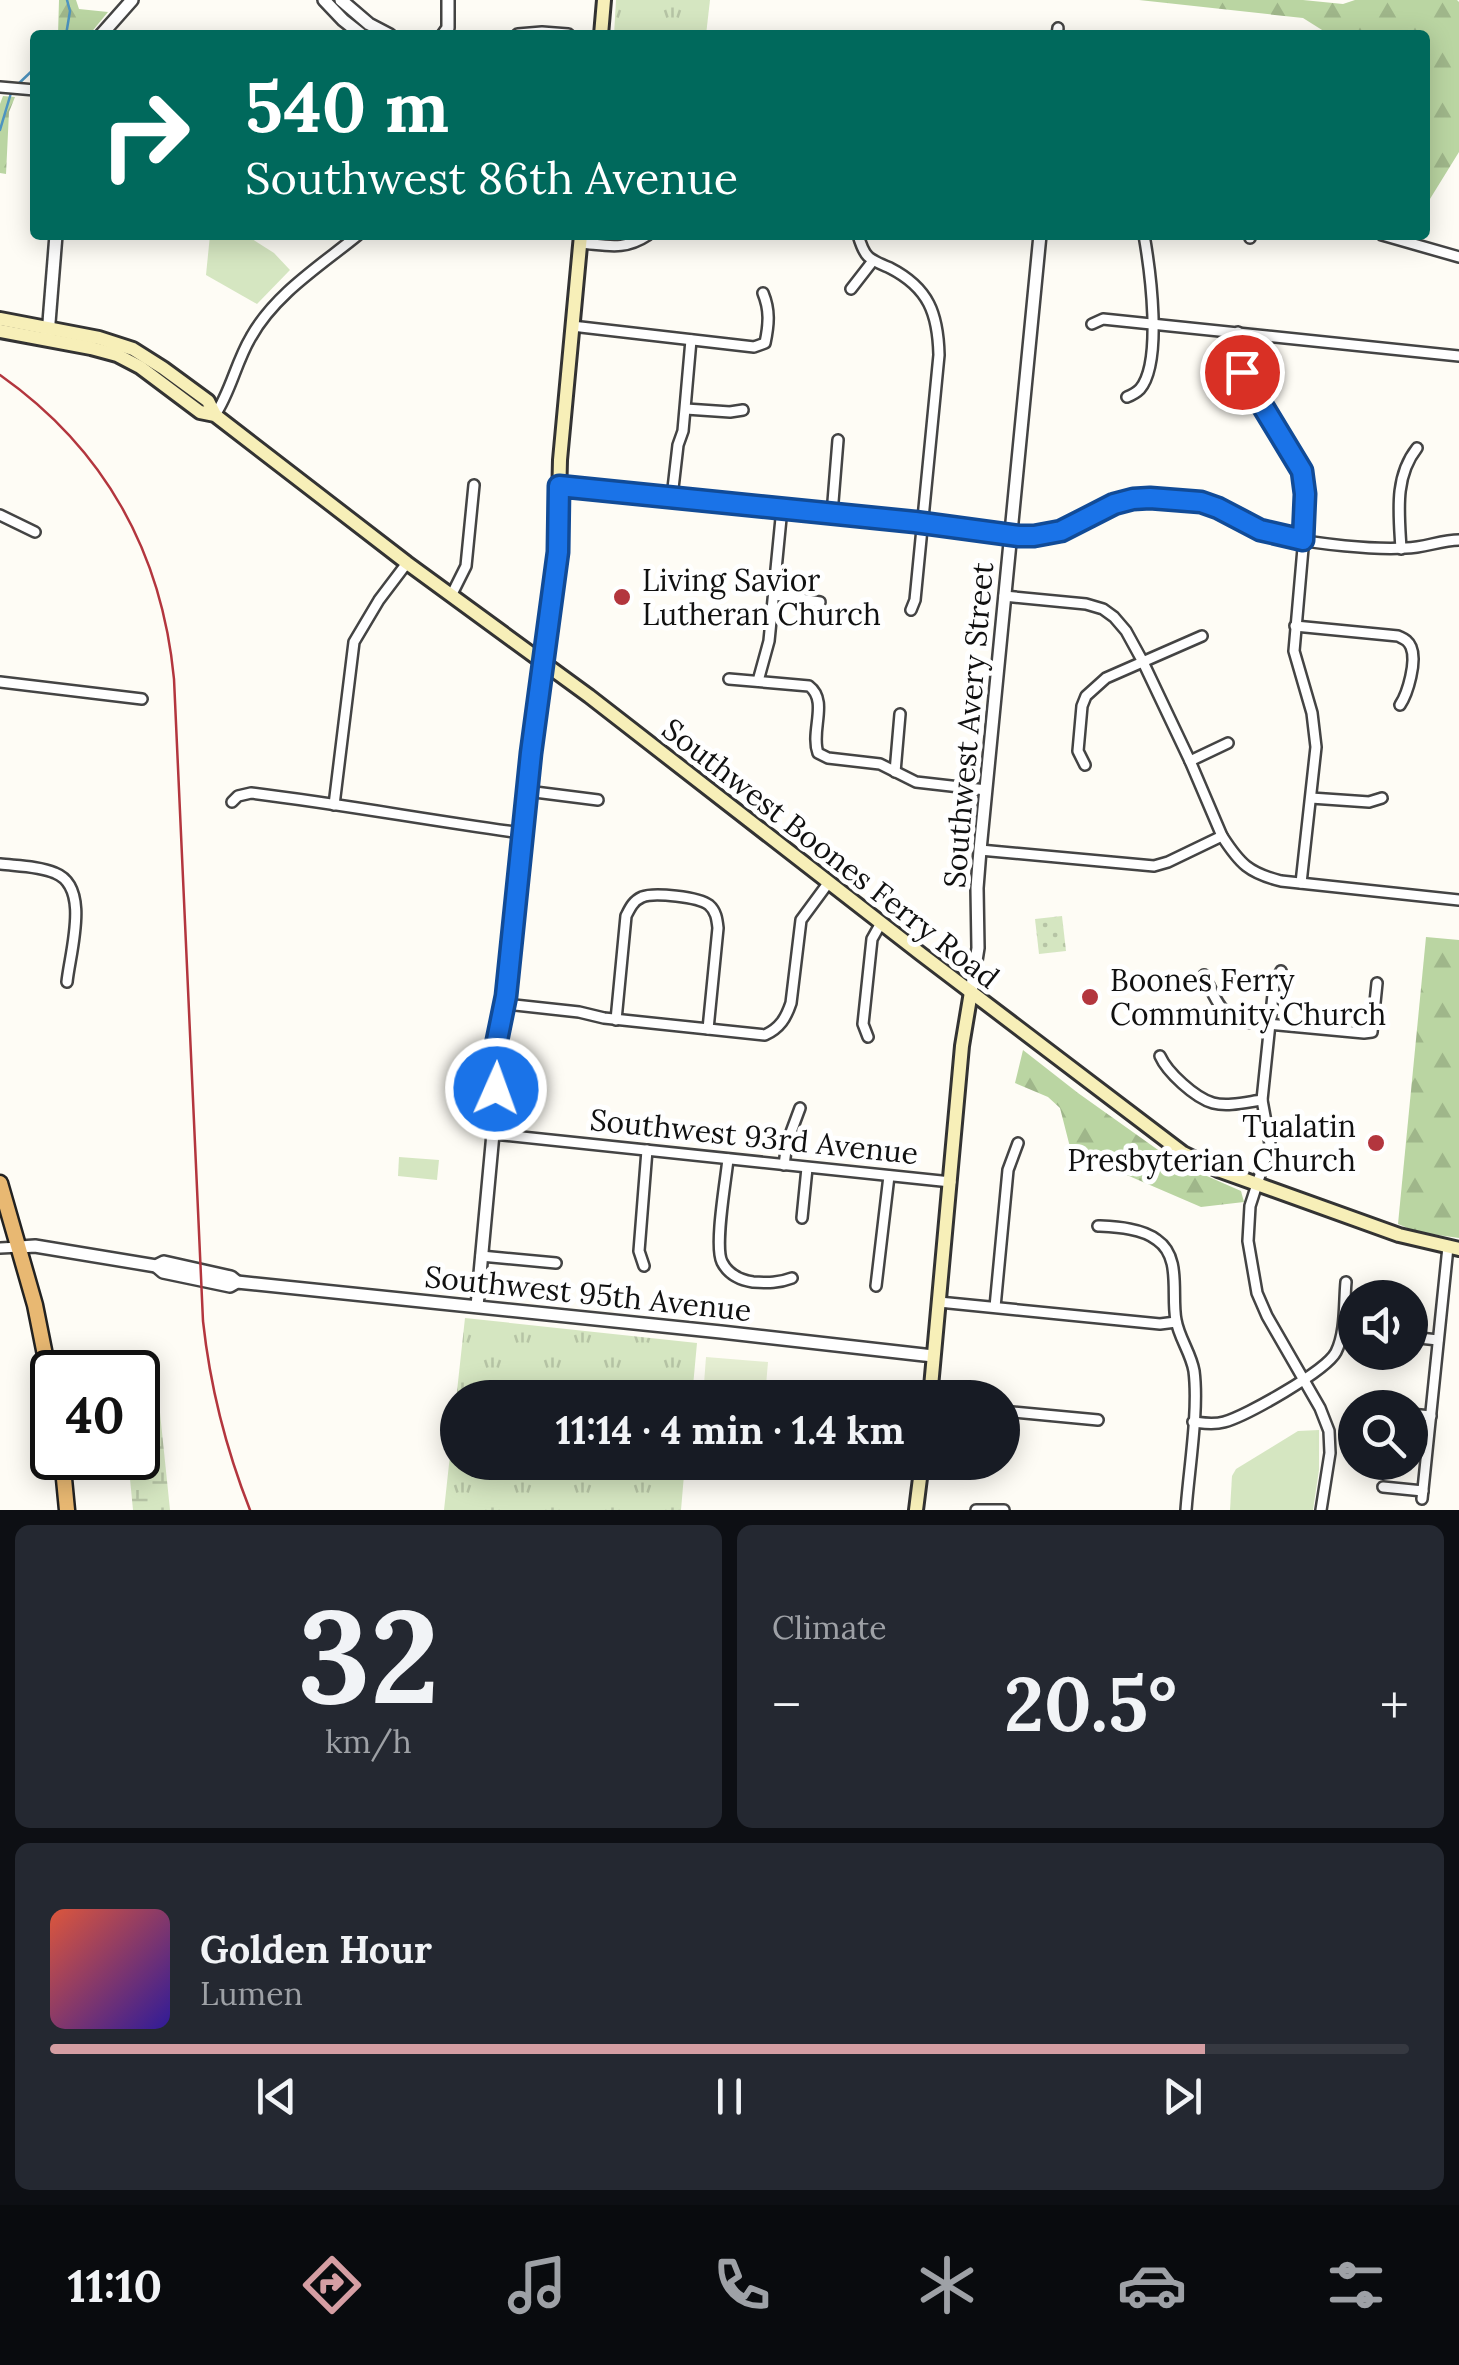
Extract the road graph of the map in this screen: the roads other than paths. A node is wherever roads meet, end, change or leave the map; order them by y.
1 (132, 0) edge
2 (324, 0) edge
3 (341, 0) edge
4 (448, 0) edge
5 (604, 0) edge
6 (105, 30) edge
7 (355, 30) edge
8 (380, 30) edge
9 (447, 30) edge
10 (601, 30) edge
11 (3, 87) edge
12 (29, 90) edge
13 (56, 240) edge
14 (352, 240) edge
15 (581, 240) edge
16 (587, 240) edge
17 (641, 240) edge
18 (859, 240) edge
19 (1040, 240) edge
20 (1143, 240) edge
21 (1400, 240) edge
22 (1459, 242) edge
23 (1457, 256) edge
24 (872, 262) junction
25 (851, 289) dead end
26 (763, 293) dead end
27 (0, 319) edge
28 (1092, 324) dead end
29 (1154, 324) junction
30 (572, 326) junction
31 (0, 331) edge
32 (1238, 332) junction
33 (48, 334) junction
34 (691, 340) junction
35 (1459, 356) edge
36 (1127, 397) dead end
37 (686, 408) junction
38 (743, 410) dead end
39 (215, 415) junction
40 (838, 440) dead end
41 (1418, 448) dead end
42 (474, 486) dead end
43 (559, 486) junction
44 (672, 497) junction
45 (782, 508) junction
46 (832, 514) junction
47 (0, 515) edge
48 (923, 524) junction
49 (36, 532) dead end
50 (1010, 535) junction
51 (1303, 540) junction
52 (1459, 540) edge
53 (1402, 548) junction
54 (407, 563) junction
55 (775, 595) junction
56 (451, 596) junction
57 (1004, 596) junction
58 (820, 602) dead end
59 (911, 610) dead end
60 (1295, 626) junction
61 (1202, 636) dead end
62 (1143, 662) junction
63 (544, 663) junction
64 (729, 679) dead end
65 (758, 681) junction
66 (0, 682) edge
67 (142, 699) dead end
68 (1400, 704) dead end
69 (900, 714) dead end
70 (1228, 742) dead end
71 (1190, 760) junction
72 (1085, 765) dead end
73 (894, 772) junction
74 (986, 790) junction
75 (527, 791) junction
76 (1311, 798) junction
77 (1382, 798) dead end
78 (598, 800) dead end
79 (232, 802) dead end
80 (334, 805) junction
81 (522, 834) junction
82 (1222, 836) junction
83 (980, 850) junction
84 (0, 864) edge
85 (829, 882) junction
86 (1302, 883) junction
87 (1459, 900) edge
88 (880, 923) junction
89 (1281, 971) dead end
90 (1204, 975) dead end
91 (66, 982) dead end
92 (1377, 983) dead end
93 (971, 992) junction
94 (505, 1004) junction
95 (616, 1020) junction
96 (1269, 1024) junction
97 (708, 1030) junction
98 (868, 1037) dead end
99 (1160, 1056) dead end
100 (1262, 1100) junction
101 (800, 1108) dead end
102 (493, 1134) junction
103 (1018, 1143) dead end
104 (647, 1150) junction
105 (728, 1160) junction
106 (784, 1165) junction
107 (808, 1168) junction
108 (888, 1176) junction
109 (951, 1182) junction
110 (1256, 1183) junction
111 (0, 1184) edge
112 (802, 1218) dead end
113 (1098, 1226) dead end
114 (20, 1247) junction
115 (0, 1248) edge
116 (1453, 1248) edge
117 (481, 1256) junction
118 (556, 1263) dead end
119 (644, 1266) dead end
120 (792, 1278) dead end
121 (876, 1286) dead end
122 (939, 1302) junction
123 (477, 1306) junction
124 (995, 1307) junction
125 (1176, 1322) junction
126 (1428, 1339) edge
127 (1438, 1340) junction
128 (1338, 1346) edge
129 (45, 1350) edge
130 (934, 1356) junction
131 (932, 1380) edge
132 (1303, 1380) junction
133 (1020, 1413) edge
134 (1430, 1416) joint
135 (1098, 1420) dead end
136 (1193, 1422) junction
137 (64, 1480) edge
138 (920, 1480) edge
139 (1383, 1487) dead end
140 (67, 1510) edge
141 (916, 1510) edge
142 (927, 1510) edge
143 (976, 1510) edge
144 (1004, 1510) edge
145 (1186, 1510) edge
146 (1321, 1510) edge

1 - 6 street
2 - 7 street
3 - 8 street
4 - 9 street
5 - 10 main road
11 - 12 street
13 - 33 street
14 - 39 street
15 - 30 main road
16 - 17 street
18 - 24 street
19 - 50 street, Southwest Avery Street
20 - 29 street
21 - 23 street
22 - 23 street
24 - 25 street
24 - 48 street
26 - 34 street
27 - 33 main road, Southwest Boones Ferry Road
28 - 29 street
29 - 32 street
29 - 36 street
30 - 34 street
30 - 43 main road
31 - 33 main road, Southwest Boones Ferry Road
32 - 35 street
32 - 51 street
33 - 39 main road, Southwest Boones Ferry Road
34 - 37 street
37 - 38 street
37 - 44 street
39 - 54 main road, Southwest Boones Ferry Road
40 - 46 street
41 - 53 street
42 - 56 street
43 - 44 street
43 - 63 main road
44 - 45 street
45 - 46 street
45 - 55 street
46 - 48 street
47 - 49 street
48 - 50 street
48 - 59 street
50 - 51 street
50 - 57 street, Southwest Avery Street
51 - 53 street
51 - 60 street
52 - 53 street
54 - 56 main road, Southwest Boones Ferry Road
54 - 80 street
55 - 58 street
55 - 65 street
56 - 63 main road, Southwest Boones Ferry Road
57 - 62 street
57 - 74 street, Southwest Avery Street
60 - 68 street
60 - 76 street
61 - 62 street
62 - 71 street
62 - 72 street
63 - 75 street
63 - 85 main road, Southwest Boones Ferry Road
64 - 65 street
65 - 73 street
66 - 67 street
69 - 73 street
70 - 71 street
71 - 82 street
73 - 74 street
74 - 83 street, Southwest Avery Street
75 - 78 street
75 - 81 street
76 - 77 street
76 - 86 street
79 - 80 street
80 - 81 street
81 - 94 street
82 - 83 street
82 - 86 street
83 - 93 street, Southwest Avery Street
84 - 91 street
85 - 88 main road, Southwest Boones Ferry Road
85 - 97 street
86 - 87 street
88 - 93 main road, Southwest Boones Ferry Road
88 - 98 street
89 - 96 street
90 - 96 street
92 - 96 street
93 - 109 main road, Southwest Avery Street
93 - 110 main road, Southwest Boones Ferry Road
94 - 95 street
94 - 102 street
95 - 97 street
95 - 97 street
96 - 100 street
99 - 100 street
100 - 110 street
101 - 106 street
102 - 104 street, Southwest 93rd Avenue
102 - 117 street
103 - 124 street
104 - 105 street, Southwest 93rd Avenue
104 - 119 street
105 - 106 street, Southwest 93rd Avenue
105 - 120 street
106 - 107 street, Southwest 93rd Avenue
107 - 108 street, Southwest 93rd Avenue
107 - 112 street
108 - 109 street, Southwest 93rd Avenue
108 - 121 street
109 - 122 main road, Southwest Avery Street
110 - 116 main road, Southwest Boones Ferry Road
110 - 132 street
111 - 114 highway
113 - 125 street
114 - 115 street, Southwest 95th Avenue
114 - 123 street, Southwest 95th Avenue
114 - 129 highway
116 - 127 street
117 - 118 street
117 - 123 street
122 - 124 street
122 - 130 main road, Southwest Avery Street
123 - 130 street, Southwest 95th Avenue
124 - 125 street
125 - 136 street
126 - 127 street
127 - 134 street
128 - 132 street
130 - 131 main road, Southwest Avery Street
132 - 136 street
132 - 146 street
133 - 135 street
134 - 139 street
136 - 145 street
137 - 140 highway
138 - 141 main road
141 - 142 street
143 - 144 street

